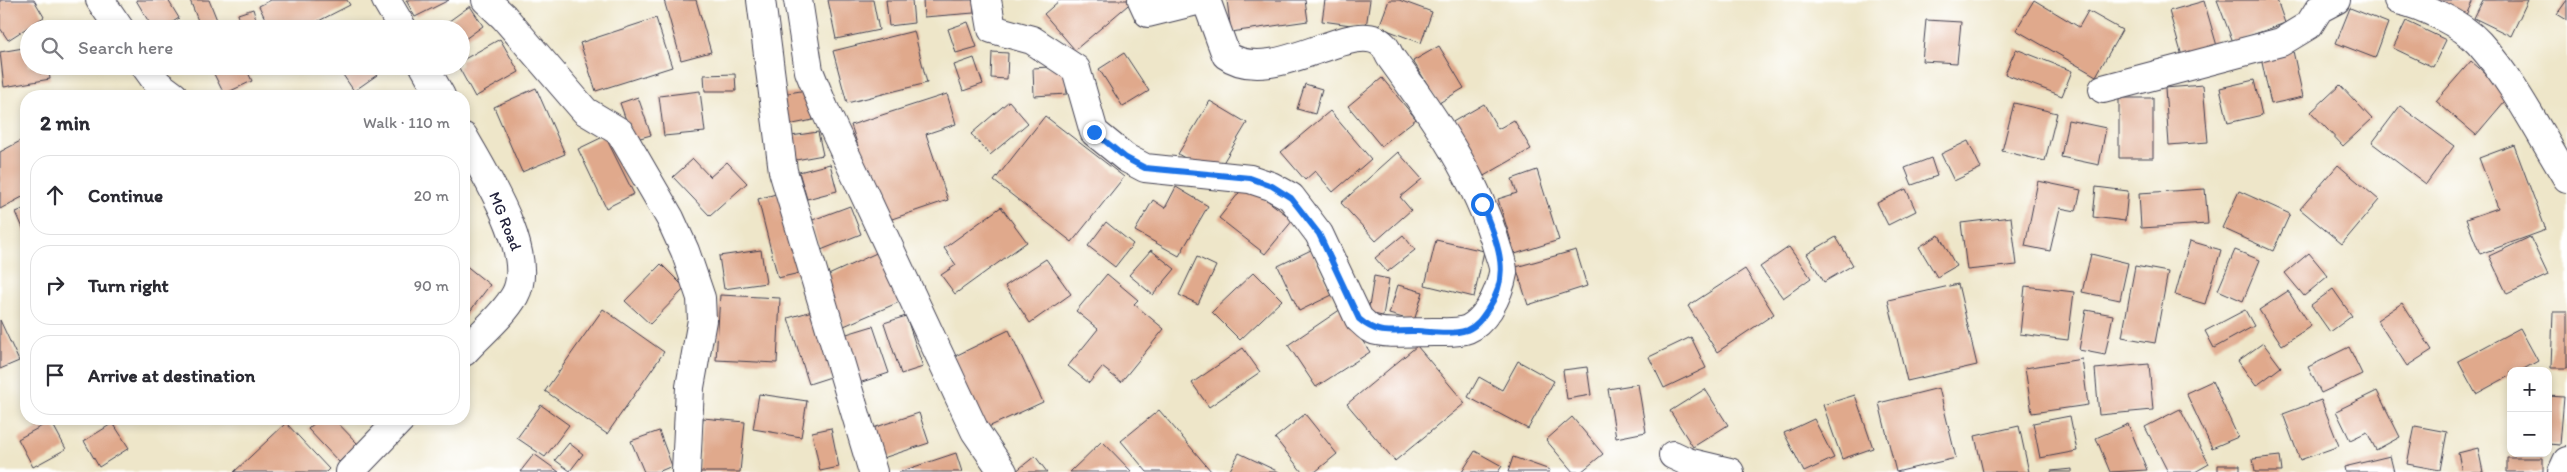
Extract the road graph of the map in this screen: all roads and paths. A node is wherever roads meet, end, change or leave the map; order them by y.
1 (100, 0) edge
2 (386, 0) edge
3 (486, 0) edge
4 (761, 0) edge
5 (798, 0) edge
6 (987, 0) edge
7 (1142, 0) edge
8 (1201, 0) edge
9 (1206, 0) edge
10 (2336, 0) edge
11 (2398, 0) edge
12 (114, 20) edge
13 (398, 20) edge
14 (152, 75) edge
15 (429, 75) edge
16 (2103, 89) dead end
17 (166, 90) edge
18 (438, 90) edge
19 (470, 148) edge
20 (2567, 178) edge
21 (470, 345) edge
22 (395, 425) edge
23 (1673, 455) dead end
24 (2567, 460) edge
25 (350, 472) edge
26 (686, 472) edge
27 (870, 472) edge
28 (1003, 472) edge
29 (1730, 472) edge
30 (2562, 472) edge

1 - 12 street
2 - 13 street
3 - 26 street
4 - 27 street
5 - 28 street
6 - 9 street
7 - 8 street
10 - 16 street
11 - 20 street
14 - 17 street
15 - 18 street
19 - 21 street, MG Road
22 - 25 street
23 - 29 street
24 - 30 street

